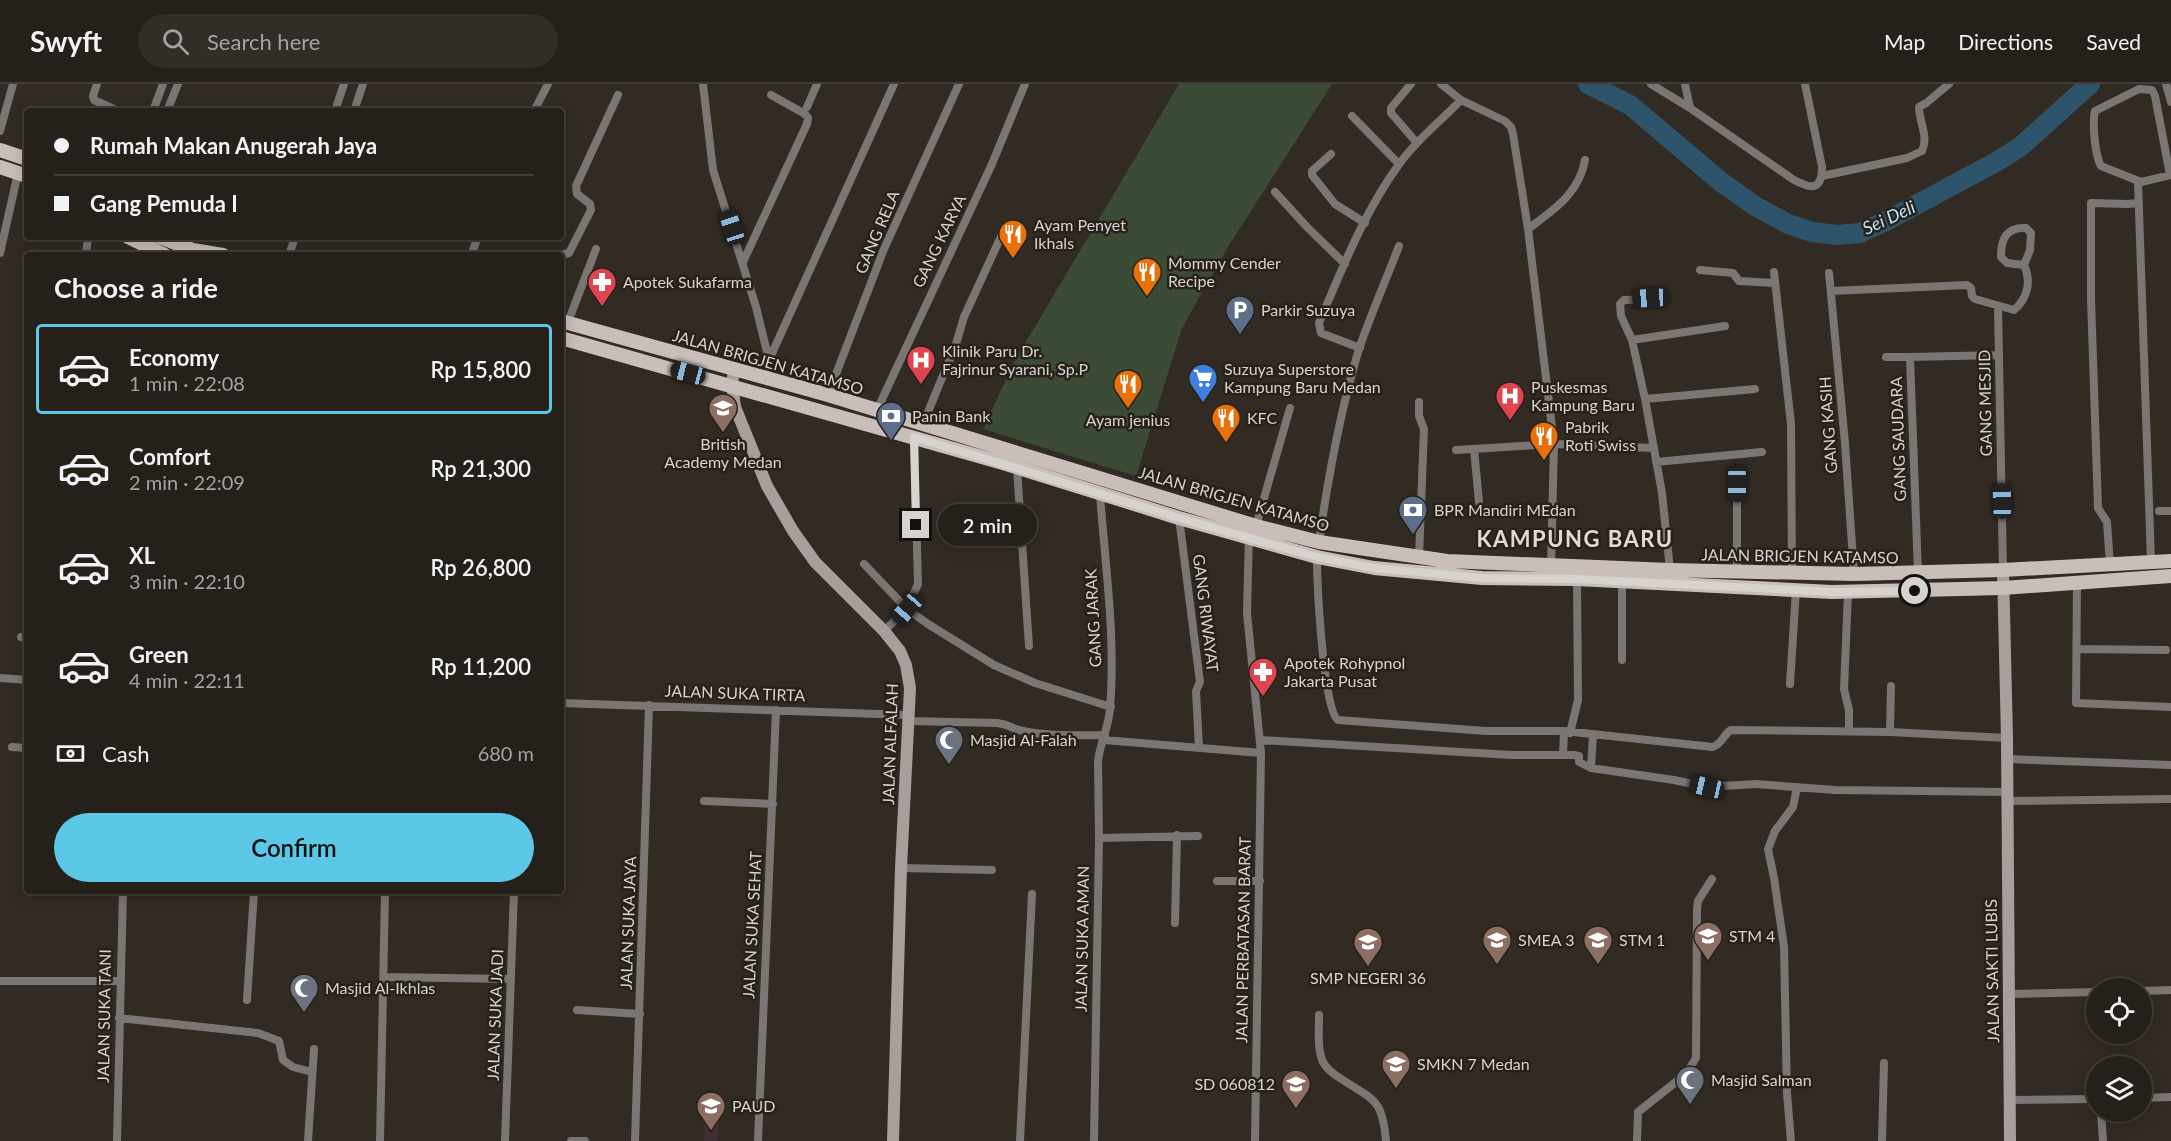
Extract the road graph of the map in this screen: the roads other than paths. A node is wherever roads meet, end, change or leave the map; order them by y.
1 (13, 84) edge
2 (97, 84) edge
3 (163, 84) edge
4 (178, 84) edge
5 (344, 84) edge
6 (363, 84) edge
7 (548, 84) edge
8 (703, 84) edge
9 (817, 84) edge
10 (894, 84) edge
11 (959, 84) edge
12 (1025, 84) edge
13 (1411, 84) edge
14 (1441, 84) edge
15 (1651, 84) edge
16 (1685, 84) edge
17 (1805, 84) edge
18 (1949, 84) edge
19 (2166, 84) edge
20 (771, 94) dead end
21 (618, 95) dead end
22 (1461, 100) junction
23 (2171, 102) edge
24 (111, 108) edge
25 (154, 108) edge
26 (168, 108) edge
27 (337, 108) edge
28 (355, 108) edge
29 (536, 108) edge
30 (807, 108) dead end
31 (1690, 108) junction
32 (1352, 116) dead end
33 (0, 131) edge
34 (1416, 143) junction
35 (0, 150) edge
36 (1331, 154) dead end
37 (24, 158) edge
38 (1584, 160) dead end
39 (1399, 164) junction
40 (0, 168) edge
41 (23, 175) edge
42 (2170, 175) edge
43 (1822, 176) junction
44 (2138, 181) junction
45 (1275, 192) dead end
46 (2138, 202) junction
47 (1365, 223) junction
48 (1528, 229) junction
49 (1004, 230) dead end
50 (134, 240) edge
51 (168, 240) edge
52 (1399, 246) dead end
53 (596, 249) dead end
54 (159, 252) edge
55 (208, 252) edge
56 (0, 253) edge
57 (564, 254) edge
58 (743, 262) junction
59 (1345, 264) junction
60 (2024, 265) junction
61 (1700, 270) dead end
62 (1774, 272) dead end
63 (1829, 273) dead end
64 (1774, 283) junction
65 (1831, 291) junction
66 (1650, 298) dead end
67 (1998, 307) junction
68 (565, 321) edge
69 (1725, 326) dead end
70 (564, 339) edge
71 (1632, 340) junction
72 (1360, 348) junction
73 (1999, 355) junction
74 (1886, 357) dead end
75 (1910, 357) junction
76 (769, 360) junction
77 (734, 369) junction
78 (768, 377) junction
79 (732, 385) junction
80 (1755, 389) dead end
81 (828, 395) junction
82 (1645, 399) junction
83 (1419, 402) dead end
84 (1290, 408) dead end
85 (877, 410) junction
86 (923, 424) junction
87 (914, 437) junction
88 (1554, 444) junction
89 (1474, 448) junction
90 (1654, 448) junction
91 (1456, 450) dead end
92 (1762, 452) dead end
93 (1656, 462) junction
94 (1017, 468) junction
95 (1737, 484) dead end
96 (1100, 494) junction
97 (1479, 502) dead end
98 (2159, 511) dead end
99 (2171, 511) edge
100 (1179, 518) junction
101 (1218, 521) junction
102 (1251, 529) junction
103 (1318, 543) junction
104 (1317, 557) junction
105 (1419, 557) junction
106 (2171, 561) edge
107 (2151, 562) junction
108 (864, 564) dead end
109 (1552, 564) junction
110 (2110, 565) junction
111 (1670, 570) junction
112 (2003, 570) junction
113 (1577, 572) junction
114 (1737, 573) junction
115 (1918, 573) junction
116 (1792, 574) junction
117 (1854, 574) junction
118 (2171, 576) edge
119 (1551, 579) junction
120 (1622, 581) junction
121 (2077, 583) junction
122 (2003, 588) junction
123 (1796, 590) junction
124 (1848, 592) junction
125 (907, 609) junction
126 (884, 631) junction
127 (1029, 646) dead end
128 (2077, 649) junction
129 (2166, 650) dead end
130 (1622, 660) dead end
131 (0, 678) edge
132 (24, 680) edge
133 (1790, 684) dead end
134 (1891, 686) dead end
135 (564, 703) edge
136 (649, 705) junction
137 (1111, 707) junction
138 (2171, 707) edge
139 (776, 710) junction
140 (908, 718) junction
141 (1849, 731) junction
142 (1567, 732) junction
143 (1890, 732) junction
144 (1593, 735) junction
145 (1105, 737) junction
146 (2007, 738) junction
147 (1260, 740) junction
148 (12, 747) dead end
149 (24, 748) edge
150 (1199, 748) junction
151 (1261, 753) junction
152 (1563, 755) junction
153 (2007, 759) junction
154 (2171, 765) edge
155 (1591, 768) junction
156 (1797, 787) junction
157 (2007, 796) junction
158 (2171, 799) edge
159 (704, 801) dead end
160 (773, 804) junction
161 (1177, 836) junction
162 (1198, 836) dead end
163 (1099, 838) junction
164 (901, 868) junction
165 (992, 870) dead end
166 (1712, 879) dead end
167 (1217, 881) dead end
168 (1260, 881) junction
169 (123, 894) edge
170 (254, 894) edge
171 (385, 894) edge
172 (514, 894) edge
173 (1032, 894) dead end
174 (1175, 923) dead end
175 (384, 977) junction
176 (511, 979) junction
177 (0, 981) edge
178 (120, 981) junction
179 (2171, 990) edge
180 (2152, 991) edge
181 (2086, 992) edge
182 (2009, 994) junction
183 (247, 1000) dead end
184 (577, 1010) dead end
185 (640, 1014) junction
186 (1319, 1016) dead end
187 (118, 1018) junction
188 (314, 1049) dead end
189 (1884, 1063) dead end
190 (312, 1072) junction
191 (2171, 1097) edge
192 (2152, 1098) edge
193 (2086, 1099) edge
194 (2011, 1100) junction
195 (2102, 1122) edge
196 (117, 1141) edge
197 (308, 1141) edge
198 (380, 1141) edge
199 (505, 1141) edge
200 (571, 1141) edge
201 (585, 1141) edge
202 (635, 1141) edge
203 (758, 1141) edge
204 (893, 1141) edge
205 (1020, 1141) edge
206 (1094, 1141) edge
207 (1255, 1141) edge
208 (1386, 1141) edge
209 (1637, 1141) edge
210 (1791, 1141) edge
211 (1882, 1141) edge
212 (2010, 1141) edge
213 (2103, 1141) edge

1 - 33 street
2 - 24 street
3 - 25 street
4 - 26 street
5 - 27 street
6 - 28 street
7 - 29 street
8 - 58 street
9 - 30 street
10 - 76 street
11 - 81 street, GANG RELA
12 - 85 street, GANG KARYA
13 - 34 street
14 - 22 street
15 - 31 street
16 - 31 street
17 - 43 street
18 - 43 street
19 - 23 street
20 - 58 street
21 - 57 street
22 - 34 street
22 - 48 street
31 - 43 street
32 - 39 street
34 - 39 street
35 - 37 main road
36 - 47 street
38 - 48 street
39 - 47 street
40 - 41 main road
41 - 56 street
42 - 44 street
42 - 44 street
44 - 46 street
45 - 59 street
46 - 107 street
46 - 110 street
47 - 59 street
48 - 88 street
49 - 86 street
50 - 54 main road
51 - 55 main road
52 - 72 street
53 - 68 street
58 - 76 street
59 - 72 street
60 - 60 street
60 - 67 street
61 - 64 street
62 - 64 street
63 - 65 street, GANG KASIH
64 - 116 street
65 - 67 street
65 - 117 street, GANG KASIH
66 - 71 street
67 - 73 street, GANG MESJID
68 - 77 main road, JALAN BRIGJEN KATAMSO
69 - 71 street
70 - 79 main road, JALAN BRIGJEN KATAMSO
71 - 82 street
72 - 103 street
73 - 75 street, GANG SAUDARA
73 - 112 street, GANG MESJID
74 - 75 street
75 - 115 street, GANG SAUDARA
76 - 78 street
77 - 78 main road, JALAN BRIGJEN KATAMSO
77 - 79 street, JALAN ALFALAH
78 - 81 main road, JALAN BRIGJEN KATAMSO
79 - 87 main road, JALAN BRIGJEN KATAMSO
79 - 126 street, JALAN ALFALAH
80 - 82 street
81 - 85 main road, JALAN BRIGJEN KATAMSO
82 - 90 street
83 - 105 street
84 - 102 street, JALAN PERBATASAN BARAT
85 - 86 main road, JALAN BRIGJEN KATAMSO
86 - 101 main road, JALAN BRIGJEN KATAMSO
87 - 94 main road, JALAN BRIGJEN KATAMSO
87 - 125 street
88 - 89 street
88 - 90 street
88 - 109 street
89 - 91 street
89 - 97 street
90 - 93 street
92 - 93 street
93 - 111 street
94 - 96 main road, JALAN BRIGJEN KATAMSO
94 - 127 street
95 - 114 street
96 - 100 main road, JALAN BRIGJEN KATAMSO
96 - 137 street, GANG JARAK
98 - 99 street
100 - 101 main road, JALAN BRIGJEN KATAMSO
100 - 150 street, GANG RIWAYAT
101 - 102 main road, JALAN BRIGJEN KATAMSO
102 - 103 main road, JALAN BRIGJEN KATAMSO
102 - 104 main road, JALAN BRIGJEN KATAMSO
102 - 147 street, JALAN PERBATASAN BARAT
103 - 105 main road, JALAN BRIGJEN KATAMSO
104 - 119 main road, JALAN BRIGJEN KATAMSO
104 - 142 street
105 - 109 main road, JALAN BRIGJEN KATAMSO
106 - 107 main road, JALAN BRIGJEN KATAMSO
107 - 110 main road, JALAN BRIGJEN KATAMSO
108 - 125 street
109 - 113 main road, JALAN BRIGJEN KATAMSO
109 - 119 street
110 - 112 main road, JALAN BRIGJEN KATAMSO
111 - 113 main road, JALAN BRIGJEN KATAMSO
111 - 114 main road, JALAN BRIGJEN KATAMSO
112 - 115 main road, JALAN BRIGJEN KATAMSO
112 - 122 street, JALAN SAKTI LUBIS
113 - 119 main road, JALAN BRIGJEN KATAMSO
113 - 120 main road, JALAN BRIGJEN KATAMSO
113 - 142 street
114 - 116 main road, JALAN BRIGJEN KATAMSO
115 - 117 main road, JALAN BRIGJEN KATAMSO
116 - 117 main road, JALAN BRIGJEN KATAMSO
118 - 121 main road, JALAN BRIGJEN KATAMSO
120 - 123 main road, JALAN BRIGJEN KATAMSO
120 - 130 street
121 - 122 main road, JALAN BRIGJEN KATAMSO
121 - 128 street
122 - 124 main road, JALAN BRIGJEN KATAMSO
122 - 146 street, JALAN SAKTI LUBIS
123 - 124 main road, JALAN BRIGJEN KATAMSO
123 - 133 street
124 - 141 street
125 - 126 street
125 - 137 street
126 - 140 street, JALAN ALFALAH
128 - 129 street
128 - 138 street
131 - 132 street
134 - 143 street
135 - 136 street, JALAN SUKA TIRTA
136 - 139 street, JALAN SUKA TIRTA
136 - 185 street, JALAN SUKA JAYA
137 - 145 street, GANG JARAK
139 - 140 street, JALAN SUKA TIRTA
139 - 160 street, JALAN SUKA SEHAT
140 - 145 street, JALAN SUKA TIRTA
140 - 164 street, JALAN ALFALAH
141 - 143 street
141 - 144 street
142 - 144 street
142 - 152 street
143 - 146 street
144 - 155 street
145 - 150 street, JALAN SUKA TIRTA
145 - 163 street, JALAN SUKA AMAN
146 - 153 street, JALAN SAKTI LUBIS
147 - 151 street, JALAN PERBATASAN BARAT
147 - 152 street
148 - 149 street
150 - 151 street, JALAN SUKA TIRTA
151 - 168 street, JALAN PERBATASAN BARAT
152 - 155 street
153 - 154 street
153 - 157 street, JALAN SAKTI LUBIS
155 - 156 street
156 - 157 street
156 - 210 street
157 - 158 street
157 - 182 street, JALAN SAKTI LUBIS
159 - 160 street
160 - 203 street, JALAN SUKA SEHAT
161 - 162 street
161 - 163 street
161 - 174 street
163 - 206 street, JALAN SUKA AMAN
164 - 165 street
164 - 204 street, JALAN ALFALAH
166 - 209 street
167 - 168 street
168 - 207 street, JALAN PERBATASAN BARAT
169 - 178 street, JALAN SUKA TANI
170 - 183 street
171 - 175 street
172 - 176 street, JALAN SUKA JADI
173 - 205 street
175 - 176 street
175 - 198 street
176 - 199 street, JALAN SUKA JADI
177 - 178 street
178 - 187 street, JALAN SUKA TANI
179 - 180 street
181 - 182 street
182 - 194 street, JALAN SAKTI LUBIS
184 - 185 street
185 - 202 street, JALAN SUKA JAYA
186 - 208 street
187 - 190 street
187 - 196 street, JALAN SUKA TANI
188 - 190 street
189 - 211 street
190 - 197 street
191 - 192 street
193 - 194 street
194 - 212 street, JALAN SAKTI LUBIS
195 - 213 street
200 - 201 street

